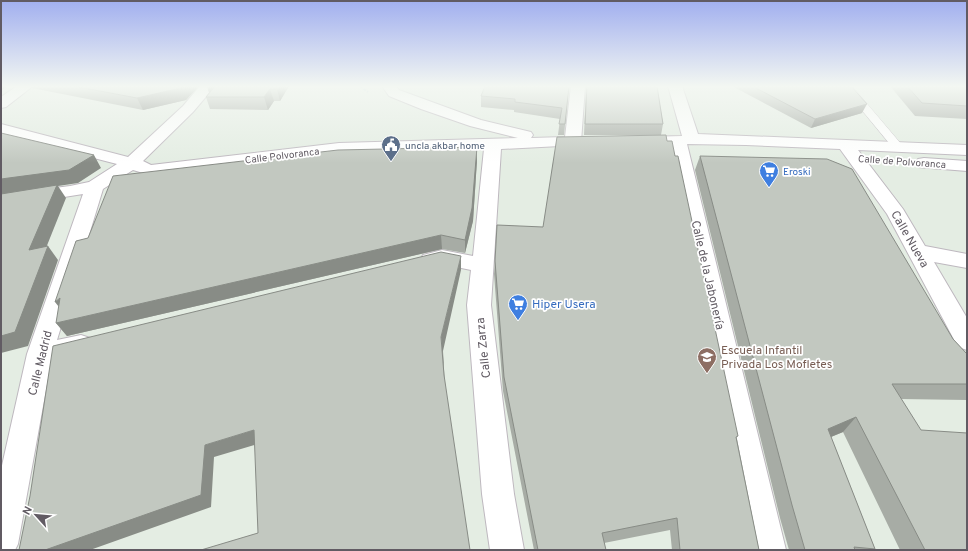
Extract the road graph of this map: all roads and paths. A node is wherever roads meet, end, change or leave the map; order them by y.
1 (185, 112) edge
2 (441, 112) edge
3 (579, 112) edge
4 (680, 112) edge
5 (868, 112) edge
6 (1, 129) edge
7 (501, 139) junction
8 (685, 140) junction
9 (627, 142) edge
10 (898, 147) junction
11 (967, 150) edge
12 (850, 151) junction
13 (131, 163) junction
14 (967, 166) edge
15 (95, 186) junction
16 (1, 200) edge
17 (918, 252) junction
18 (967, 261) edge
19 (411, 265) edge
20 (483, 265) junction
21 (958, 309) edge
22 (102, 340) edge
23 (967, 340) edge
24 (40, 354) junction
25 (1, 544) edge
26 (507, 550) edge
27 (769, 550) edge

1 - 13 street
2 - 7 street
3 - 7 street, Calle Polvoranca
4 - 8 street, Calle de la Jabonería
5 - 10 lane
6 - 13 street
7 - 13 street, Calle Polvoranca
7 - 20 street, Calle Zarza
8 - 9 street, Calle de Polvoranca
8 - 12 street, Calle de Polvoranca
8 - 27 street, Calle de la Jabonería
10 - 11 street, Calle de Polvoranca
10 - 12 street, Calle de Polvoranca
12 - 14 street, Calle de Polvoranca
12 - 17 street, Calle Nueva
13 - 15 street
15 - 16 street
15 - 24 street, Calle Madrid
17 - 18 street
17 - 21 street, Calle Nueva
19 - 20 street
20 - 26 street, Calle Zarza
21 - 23 street, Calle Nueva
22 - 24 street
24 - 25 street, Calle Madrid

